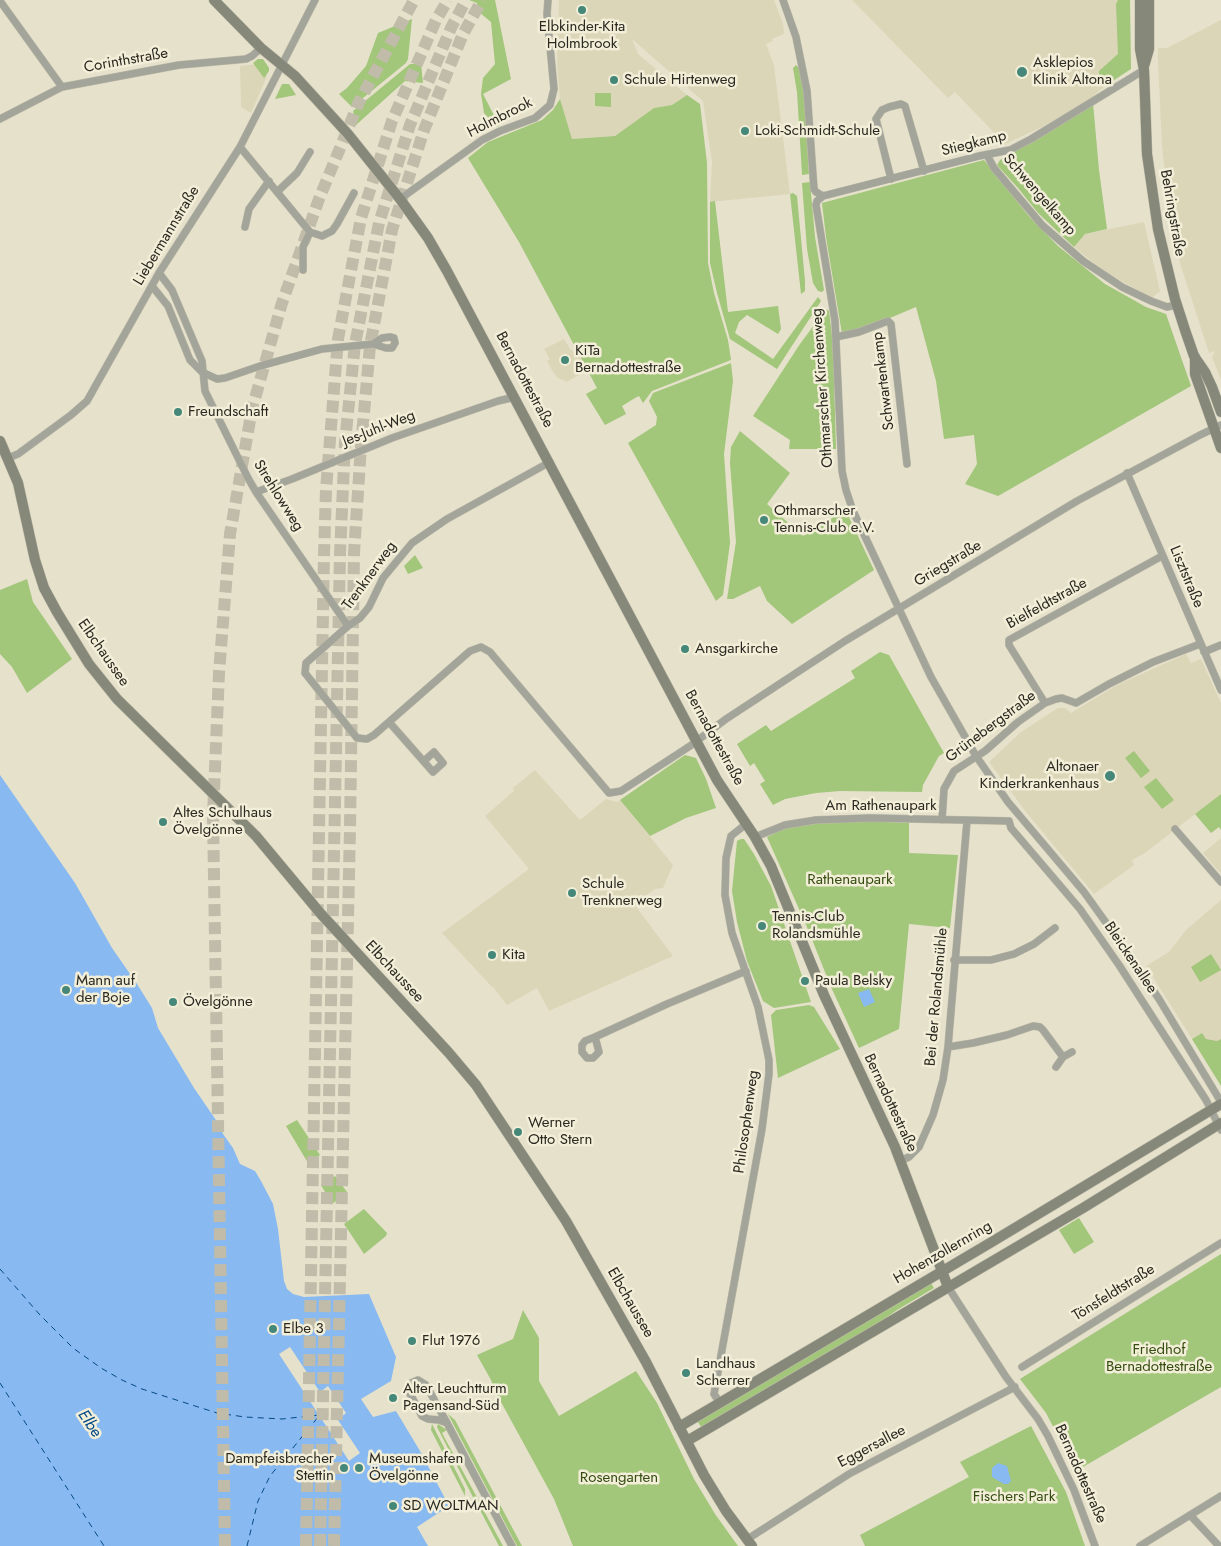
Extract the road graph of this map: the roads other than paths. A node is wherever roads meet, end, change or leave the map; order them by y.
1 (214, 0) edge
2 (315, 0) edge
3 (548, 0) edge
4 (783, 0) edge
5 (1140, 0) edge
6 (1150, 0) edge
7 (0, 1) edge
8 (7, 10) junction
9 (0, 14) edge
10 (261, 48) junction
11 (283, 65) junction
12 (1144, 70) junction
13 (62, 87) junction
14 (0, 119) edge
15 (240, 147) junction
16 (310, 152) dead end
17 (988, 155) junction
18 (924, 171) junction
19 (891, 179) junction
20 (269, 181) junction
21 (277, 192) junction
22 (354, 193) dead end
23 (823, 196) junction
24 (400, 199) junction
25 (246, 227) dead end
26 (310, 232) junction
27 (303, 270) dead end
28 (159, 272) junction
29 (152, 286) junction
30 (1176, 305) junction
31 (836, 337) junction
32 (373, 344) dead end
33 (1194, 356) junction
34 (202, 372) junction
35 (515, 397) junction
36 (1221, 412) edge
37 (1217, 426) edge
38 (0, 440) edge
39 (1221, 448) edge
40 (8, 458) junction
41 (550, 462) junction
42 (907, 464) dead end
43 (1127, 473) junction
44 (256, 492) junction
45 (1162, 556) junction
46 (900, 610) junction
47 (348, 626) junction
48 (1200, 644) junction
49 (1221, 645) edge
50 (1204, 652) junction
51 (1221, 690) edge
52 (1045, 703) junction
53 (389, 722) junction
54 (698, 740) junction
55 (976, 756) junction
56 (424, 761) dead end
57 (1016, 812) junction
58 (942, 820) junction
59 (967, 821) junction
60 (1009, 821) junction
61 (746, 824) junction
62 (1175, 829) dead end
63 (755, 837) junction
64 (1221, 882) edge
65 (1055, 928) dead end
66 (954, 960) junction
67 (746, 971) junction
68 (595, 1037) dead end
69 (948, 1046) junction
70 (1072, 1052) dead end
71 (1063, 1057) junction
72 (1056, 1067) dead end
73 (1221, 1103) edge
74 (1211, 1110) junction
75 (1220, 1126) edge
76 (900, 1161) junction
77 (1221, 1243) edge
78 (942, 1271) junction
79 (948, 1287) junction
80 (1022, 1367) dead end
81 (1014, 1387) junction
82 (720, 1403) junction
83 (448, 1423) junction
84 (679, 1427) junction
85 (686, 1441) junction
86 (1221, 1496) edge
87 (1190, 1515) junction
88 (749, 1543) edge
89 (512, 1546) edge
90 (1095, 1546) edge
91 (1140, 1546) edge
92 (1219, 1546) edge

1 - 10 main road, Bernadottestraße
2 - 11 street, Liebermannstraße
3 - 24 street, Holmbrook
4 - 23 street
5 - 12 main road, Behringstraße
6 - 12 main road, Behringstraße
7 - 8 street
8 - 9 street
8 - 13 street
10 - 11 main road, Bernadottestraße
10 - 13 street, Corinthstraße
11 - 15 street, Liebermannstraße
11 - 24 main road, Bernadottestraße
12 - 17 street, Stiegkamp
12 - 30 main road, Behringstraße
13 - 14 street, Corinthstraße
15 - 20 street
15 - 28 street, Liebermannstraße
16 - 21 street
17 - 18 street, Stiegkamp
17 - 30 street, Schwengelkamp
18 - 19 street, Stiegkamp
18 - 19 street
19 - 23 street, Stiegkamp
20 - 21 street
20 - 25 street
21 - 26 street
22 - 26 street
23 - 31 street, Othmarscher Kirchenweg
24 - 35 main road, Bernadottestraße
26 - 27 street
28 - 29 street, Liebermannstraße
28 - 34 street, Strehlowweg
29 - 34 street, Strehlowweg
29 - 40 street, Liebermannstraße
30 - 33 main road, Behringstraße
31 - 42 street, Schwartenkamp
31 - 46 street, Othmarscher Kirchenweg
32 - 34 street
33 - 36 main road, Behringstraße
33 - 37 main road, Behringstraße
34 - 44 street, Strehlowweg
35 - 41 main road, Bernadottestraße
35 - 44 street, Jes-Juhl-Weg
37 - 39 main road, Behringstraße
37 - 43 street, Griegstraße
38 - 40 main road, Elbchaussee
40 - 84 main road, Elbchaussee
41 - 47 street, Trenknerweg
41 - 54 main road, Bernadottestraße
43 - 45 street, Lisztstraße
43 - 46 street, Griegstraße
44 - 47 street, Strehlowweg
45 - 48 street, Lisztstraße
45 - 52 street, Bielfeldtstraße
46 - 54 street, Griegstraße
46 - 55 street, Othmarscher Kirchenweg
47 - 53 street, Trenknerweg
48 - 50 street, Lisztstraße
48 - 52 street, Grünebergstraße
49 - 50 street
50 - 51 street, Lisztstraße
52 - 55 street, Grünebergstraße
53 - 54 street, Trenknerweg
53 - 56 street
54 - 61 main road, Bernadottestraße
55 - 57 street, Bleickenallee
55 - 58 street, Grünebergstraße
57 - 60 street
57 - 73 street, Bleickenallee
58 - 59 street, Am Rathenaupark
58 - 63 street, Am Rathenaupark
59 - 60 street, Am Rathenaupark
59 - 66 street, Bei der Rolandsmühle
60 - 74 street, Bleickenallee
61 - 63 main road, Bernadottestraße
61 - 67 street, Philosophenweg
62 - 64 street
63 - 76 main road, Bernadottestraße
65 - 66 street
66 - 69 street, Bei der Rolandsmühle
67 - 68 street
67 - 82 street, Philosophenweg
69 - 71 street
69 - 76 street, Bei der Rolandsmühle
70 - 71 street
71 - 72 street
73 - 74 main road, Hohenzollernring
74 - 75 street, Bleickenallee
74 - 78 main road, Hohenzollernring
75 - 79 main road, Hohenzollernring
76 - 78 main road, Bernadottestraße
77 - 80 street, Tönsfeldtstraße
78 - 79 main road, Bernadottestraße
78 - 82 main road, Hohenzollernring
79 - 81 street, Bernadottestraße
79 - 85 main road, Hohenzollernring
81 - 88 street, Eggersallee
81 - 90 street, Bernadottestraße
82 - 84 main road, Hohenzollernring
83 - 83 street
83 - 89 street
84 - 85 main road, Elbchaussee
85 - 88 main road, Elbchaussee
86 - 87 street
87 - 91 street
87 - 92 street

